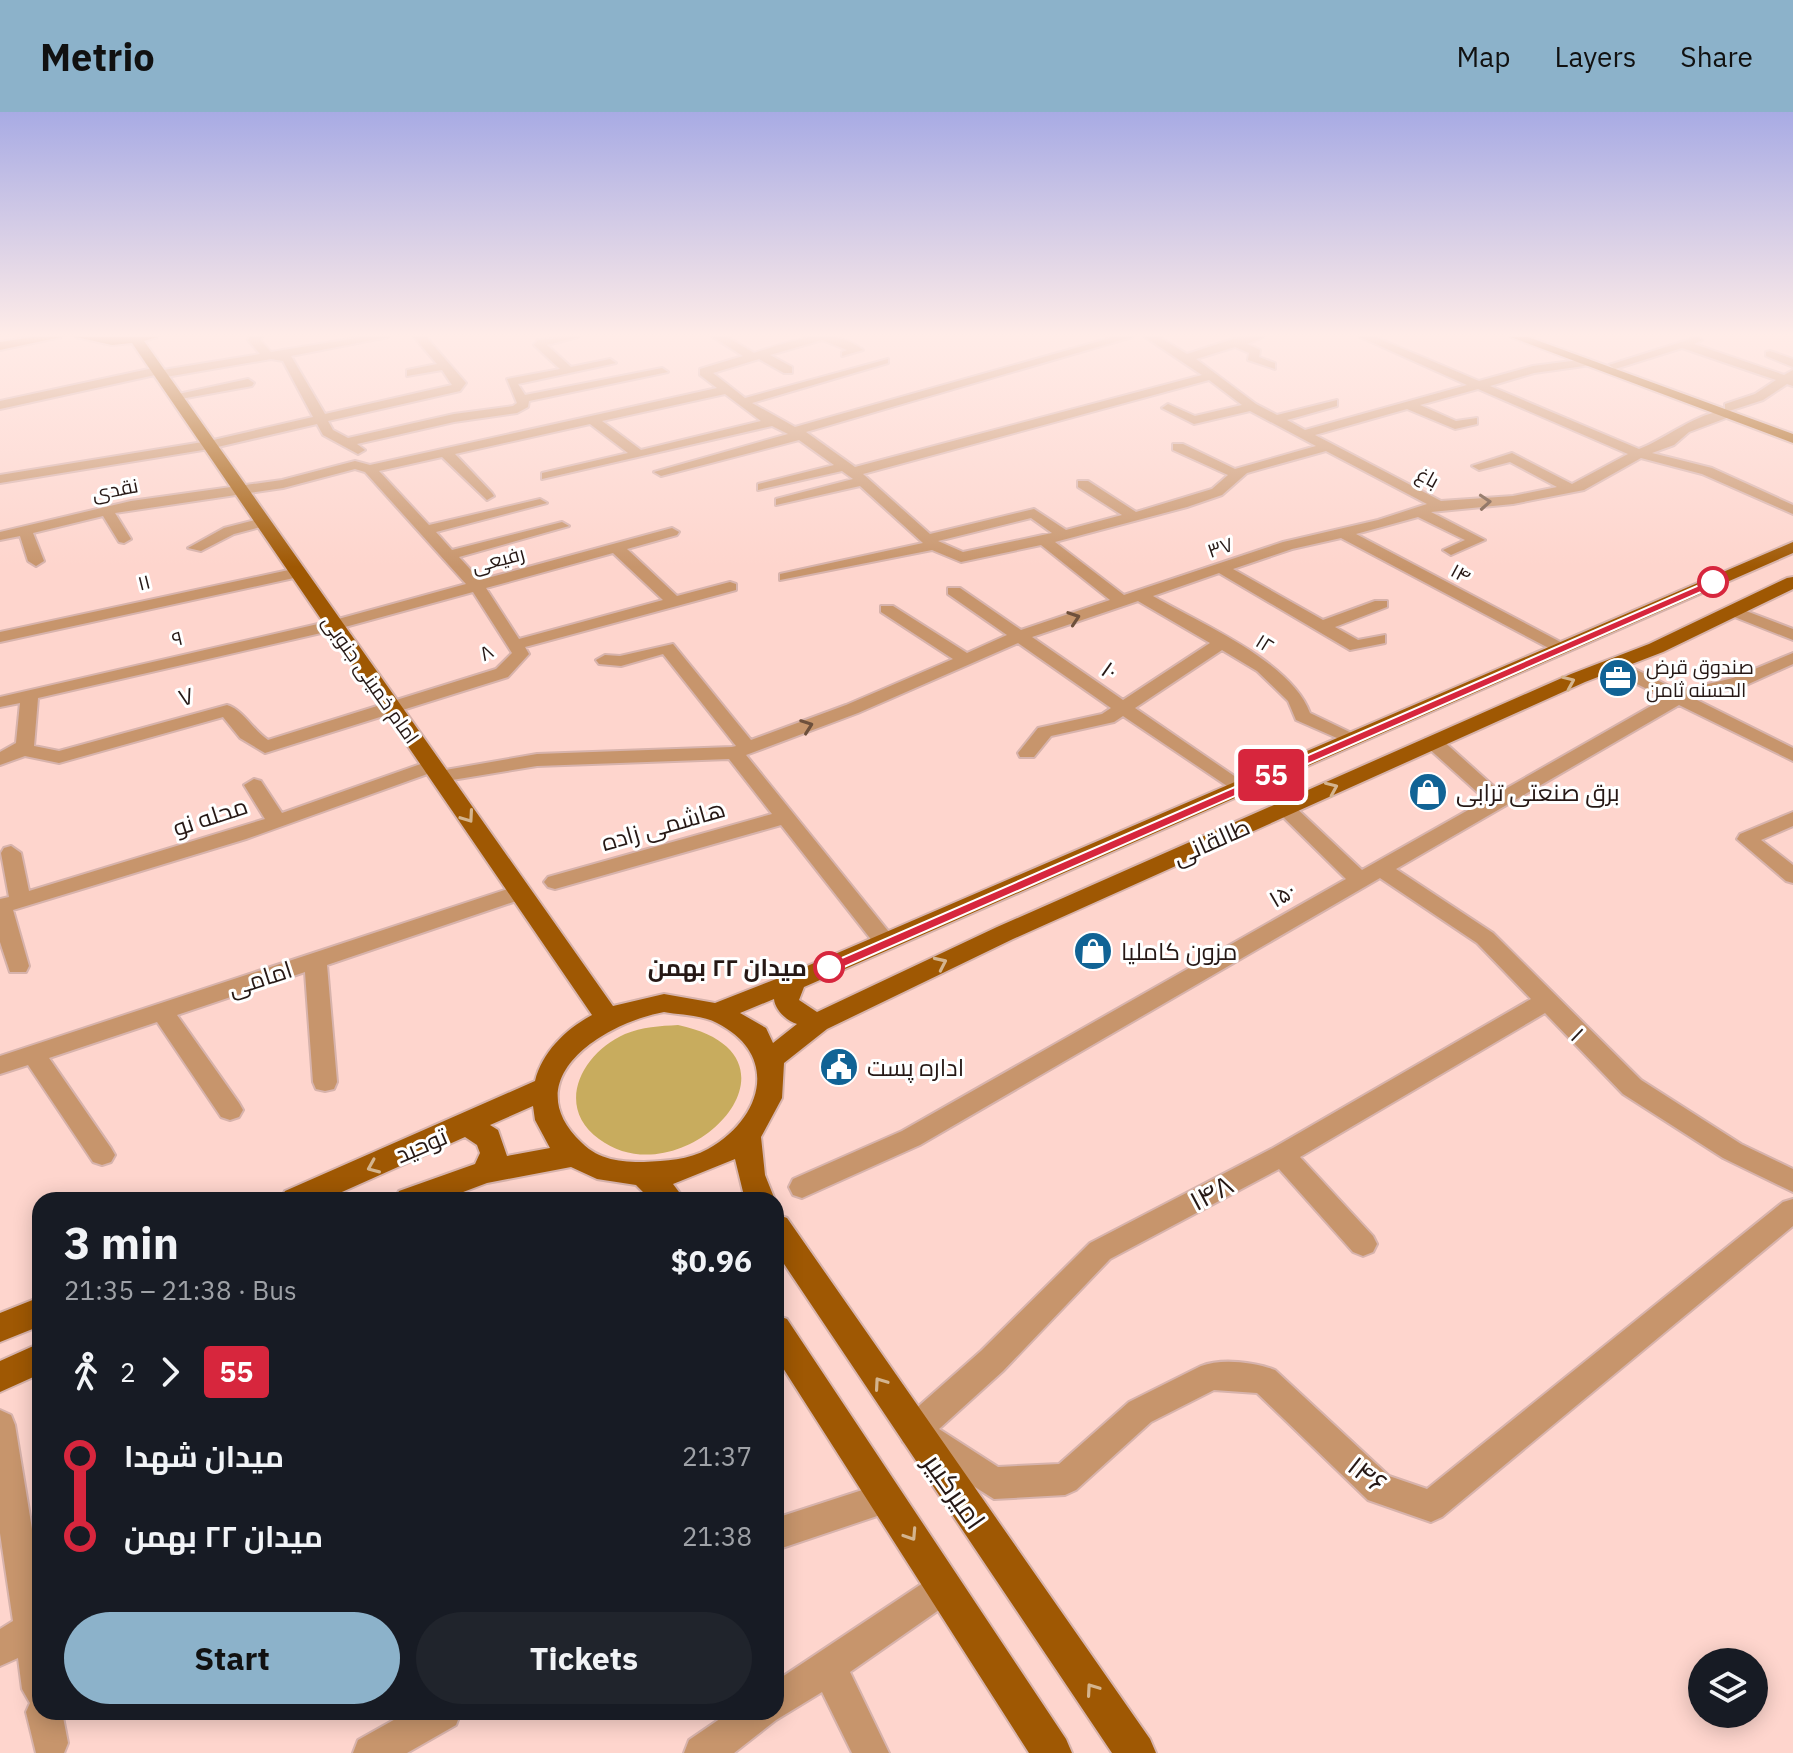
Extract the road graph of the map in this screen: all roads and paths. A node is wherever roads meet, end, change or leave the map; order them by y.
1 (187, 414) edge
2 (316, 414) edge
3 (343, 414) edge
4 (485, 414) edge
5 (621, 414) edge
6 (760, 414) edge
7 (866, 414) edge
8 (1072, 414) edge
9 (1180, 414) edge
10 (1223, 414) edge
11 (1265, 414) edge
12 (1295, 414) edge
13 (1377, 414) edge
14 (1428, 414) edge
15 (1546, 414) edge
16 (1719, 414) edge
17 (1735, 414) edge
18 (1739, 414) edge
19 (319, 419) junction
20 (1276, 419) junction
21 (592, 420) junction
22 (1472, 421) dead end
23 (773, 422) junction
24 (1793, 430) edge
25 (797, 434) junction
26 (1304, 434) junction
27 (1793, 439) edge
28 (345, 443) junction
29 (209, 445) junction
30 (1329, 446) junction
31 (1178, 447) dead end
32 (445, 452) junction
33 (638, 454) junction
34 (1639, 454) junction
35 (1479, 466) dead end
36 (362, 467) junction
37 (661, 472) dead end
38 (853, 473) junction
39 (1238, 475) junction
40 (547, 476) dead end
41 (0, 479) edge
42 (1083, 484) dead end
43 (763, 487) dead end
44 (1571, 489) junction
45 (240, 490) junction
46 (487, 496) dead end
47 (781, 502) dead end
48 (540, 503) dead end
49 (1439, 505) junction
50 (106, 510) junction
51 (1793, 510) edge
52 (1419, 512) junction
53 (1134, 517) junction
54 (263, 522) junction
55 (562, 526) dead end
56 (25, 530) junction
57 (426, 530) junction
58 (672, 532) dead end
59 (1343, 533) junction
60 (1063, 535) junction
61 (0, 536) edge
62 (124, 539) dead end
63 (1044, 540) junction
64 (931, 542) junction
65 (616, 547) junction
66 (1793, 547) edge
67 (196, 548) dead end
68 (1451, 550) dead end
69 (449, 555) junction
70 (36, 561) dead end
71 (1221, 568) junction
72 (298, 573) junction
73 (786, 577) dead end
74 (1793, 582) edge
75 (477, 586) junction
76 (730, 587) dead end
77 (954, 591) dead end
78 (1139, 595) junction
79 (1121, 601) junction
80 (674, 602) junction
81 (1381, 604) dead end
82 (887, 609) dead end
83 (1733, 611) junction
84 (334, 625) junction
85 (1322, 626) junction
86 (1793, 635) edge
87 (1020, 636) junction
88 (0, 637) edge
89 (1379, 639) dead end
90 (1221, 643) junction
91 (515, 645) junction
92 (1560, 649) junction
93 (1793, 658) edge
94 (605, 660) dead end
95 (966, 660) junction
96 (1613, 665) junction
97 (30, 694) junction
98 (1678, 698) junction
99 (0, 702) edge
100 (392, 707) junction
101 (1123, 707) junction
102 (1353, 738) junction
103 (1433, 742) junction
104 (23, 750) junction
105 (740, 750) junction
106 (1027, 753) dead end
107 (1793, 755) edge
108 (0, 759) edge
109 (436, 771) junction
110 (254, 785) dead end
111 (1239, 788) junction
112 (1500, 802) junction
113 (1285, 808) junction
114 (785, 817) junction
115 (1793, 818) edge
116 (277, 821) junction
117 (11, 853) dead end
118 (1369, 874) junction
119 (1793, 876) edge
120 (555, 882) dead end
121 (520, 892) junction
122 (7, 905) edge
123 (885, 942) junction
124 (315, 960) junction
125 (18, 966) dead end
126 (793, 982) junction
127 (1545, 1002) junction
128 (162, 1011) junction
129 (719, 1011) junction
130 (608, 1018) junction
131 (818, 1022) junction
132 (33, 1054) junction
133 (771, 1059) junction
134 (0, 1065) edge
135 (325, 1082) dead end
136 (546, 1088) junction
137 (230, 1110) dead end
138 (469, 1125) junction
139 (747, 1137) junction
140 (102, 1155) dead end
141 (573, 1155) junction
142 (1282, 1155) junction
143 (485, 1172) junction
144 (646, 1177) junction
145 (1793, 1181) edge
146 (802, 1187) dead end
147 (314, 1192) edge
148 (431, 1192) edge
149 (662, 1192) edge
150 (757, 1192) edge
151 (1793, 1210) edge
152 (784, 1239) edge
153 (1363, 1244) dead end
154 (32, 1314) edge
155 (0, 1328) edge
156 (784, 1341) edge
157 (32, 1362) edge
158 (0, 1377) edge
159 (0, 1425) edge
160 (914, 1431) junction
161 (887, 1498) junction
162 (784, 1531) edge
163 (944, 1586) junction
164 (14, 1640) edge
165 (828, 1666) junction
166 (32, 1674) edge
167 (784, 1696) edge
168 (429, 1720) edge
169 (749, 1720) edge
170 (371, 1753) edge
171 (702, 1753) edge
172 (871, 1753) edge
173 (1052, 1753) edge
174 (1136, 1753) edge

1 - 29 main road, امام خمینی جنوبی
2 - 19 street
3 - 19 street
4 - 28 street
5 - 21 street, نقدی
6 - 23 street
7 - 25 street
8 - 38 street
9 - 10 street
11 - 20 street, باغ
12 - 20 street
13 - 26 street
14 - 22 street
15 - 34 street
16 - 34 street, ۳۷
17 - 27 main road
18 - 24 main road
19 - 28 street
19 - 29 street
20 - 26 street, باغ
21 - 32 street, نقدی
21 - 33 street
23 - 25 street
23 - 33 street
25 - 37 street
25 - 38 street
26 - 30 street, باغ
28 - 36 street, ۸
29 - 41 street
29 - 45 main road, امام خمینی جنوبی
30 - 39 street
30 - 49 street, باغ
31 - 39 street
32 - 36 street, نقدی
32 - 46 street
33 - 40 street
34 - 44 street, ۳۷
34 - 51 street
35 - 44 street
36 - 45 street, نقدی
36 - 57 street, ۸
38 - 43 street
38 - 47 street
38 - 64 street
39 - 53 street
42 - 53 street
49 -> 44 street, ۳۷
45 - 50 street, نقدی
45 - 54 main road, امام خمینی جنوبی
48 - 57 street
49 - 52 street, ۳۷
50 - 56 street, نقدی
50 - 62 street
52 - 59 street, ۳۷
52 - 68 street
53 - 60 street
54 - 67 street
54 - 72 main road, امام خمینی جنوبی
55 - 69 street
56 - 61 street, نقدی
56 - 70 street
57 - 69 street, ۸
58 - 65 street, رفیعی
59 - 71 street, ۳۷
59 - 92 street, ۱۴
60 - 63 street
60 - 64 street
63 - 64 street
63 - 79 street
64 - 73 street
65 - 75 street, رفیعی
65 - 80 street
66 - 92 main road, طالقانی
69 - 75 street, ۸
71 - 78 street, ۳۷
71 - 85 street
72 - 84 main road, امام خمینی جنوبی
72 - 88 street, ۱۱
74 - 83 main road, طالقانی
75 - 84 street, رفیعی
75 - 91 street, ۸
76 - 80 street
77 - 87 street, ۱۰
78 - 79 street, ۳۷
78 - 90 street, ۱۲
87 -> 79 street, ۳۷
80 - 91 street
81 - 85 street
82 - 95 street
83 - 86 street
83 - 96 main road, طالقانی
84 - 97 street, ۹
84 - 100 main road, امام خمینی جنوبی
85 - 89 street
87 - 95 street, ۳۷
87 - 101 street, ۱۰
90 - 101 street
90 - 102 street, ۱۲
91 - 100 street, ۸
92 - 102 main road, طالقانی
93 - 98 street, ۱۵۰
94 - 105 street
105 -> 95 street, ۳۷
96 - 98 street
103 -> 96 main road, طالقانی
97 - 99 street, ۹
97 - 104 street
98 - 107 street
98 - 112 street, ۱۵۰
100 - 104 street, ۷
100 - 109 main road, امام خمینی جنوبی
101 - 106 street
101 - 111 street, ۱۰
102 - 111 main road, طالقانی
103 - 112 street
113 -> 103 main road, طالقانی
104 - 108 street
105 - 109 street, محله نو
105 - 114 street
109 - 116 street, محله نو
109 -> 121 main road, امام خمینی جنوبی
110 - 116 street
111 - 123 main road, طالقانی
112 - 118 street, ۱۵۰
113 - 118 street, ۱
131 -> 113 main road, طالقانی
114 - 120 street, هاشمی زاده
114 - 123 street
115 - 119 street
116 - 122 street, محله نو
117 - 122 street
118 - 127 street, ۱
118 - 146 street, ۱۵۰
121 - 124 street, امامی
121 - 130 main road, امام خمینی جنوبی
122 - 125 street
123 - 126 main road, طالقانی
124 - 128 street, امامی
124 - 135 street
126 - 129 main road, طالقانی
126 - 131 main road
127 - 142 street, ۱۴۸
127 - 145 street, ۱
128 - 132 street, امامی
128 - 137 street
129 - 130 main road
129 - 133 main road
130 - 136 main road
131 - 133 main road, طالقانی
132 - 134 street, امامی
132 - 140 street
133 - 139 main road
136 - 138 main road, توحید
136 - 141 main road
138 - 143 main road
138 -> 147 main road, توحید
139 - 144 main road
139 - 150 main road
141 - 143 main road, توحید
141 - 144 main road
142 - 153 street
142 - 160 street, ۱۴۸
143 - 148 main road, توحید
144 - 149 main road
151 - 160 street, ۱۴۶
160 -> 152 main road, امیرکبیر
154 - 155 main road
156 - 161 main road
157 - 158 main road
159 - 164 street
174 -> 160 main road, امیرکبیر
161 - 162 street
161 -> 163 main road
163 - 165 street
163 - 173 main road
164 - 166 street
165 - 167 street
165 - 172 street
168 - 170 street
169 - 171 street

